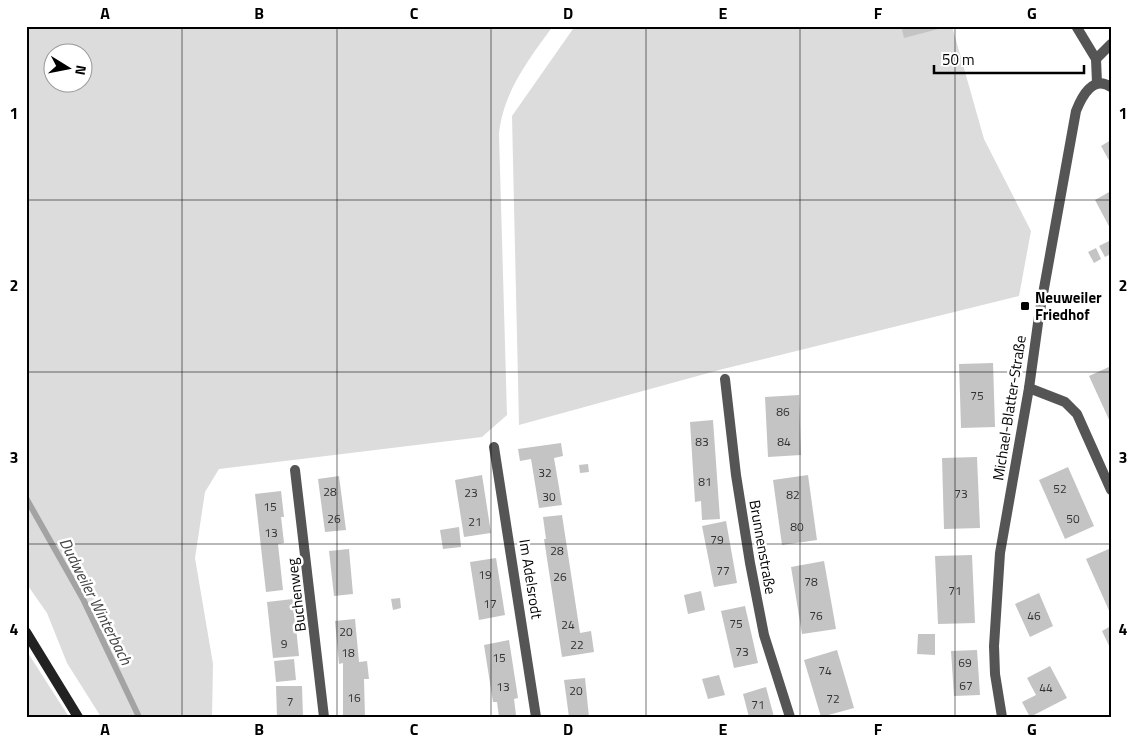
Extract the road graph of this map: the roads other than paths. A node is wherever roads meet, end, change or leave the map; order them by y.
1 (1076, 26) edge
2 (1111, 44) edge
3 (1096, 59) junction
4 (1097, 83) junction
5 (1111, 87) edge
6 (725, 379) dead end
7 (1029, 388) junction
8 (494, 447) dead end
9 (295, 470) dead end
10 (1111, 490) edge
11 (26, 632) edge
12 (78, 717) edge
13 (324, 717) edge
14 (536, 717) edge
15 (790, 717) edge
16 (1002, 717) edge

1 - 3 street
2 - 3 street
3 - 4 street
4 - 5 street
4 - 7 street, Michael-Blatter-Straße
6 - 15 street, Brunnenstraße
7 - 10 street
7 - 16 street, Michael-Blatter-Straße
8 - 14 street, Im Adelsrodt
9 - 13 street, Buchenweg
11 - 12 main road

